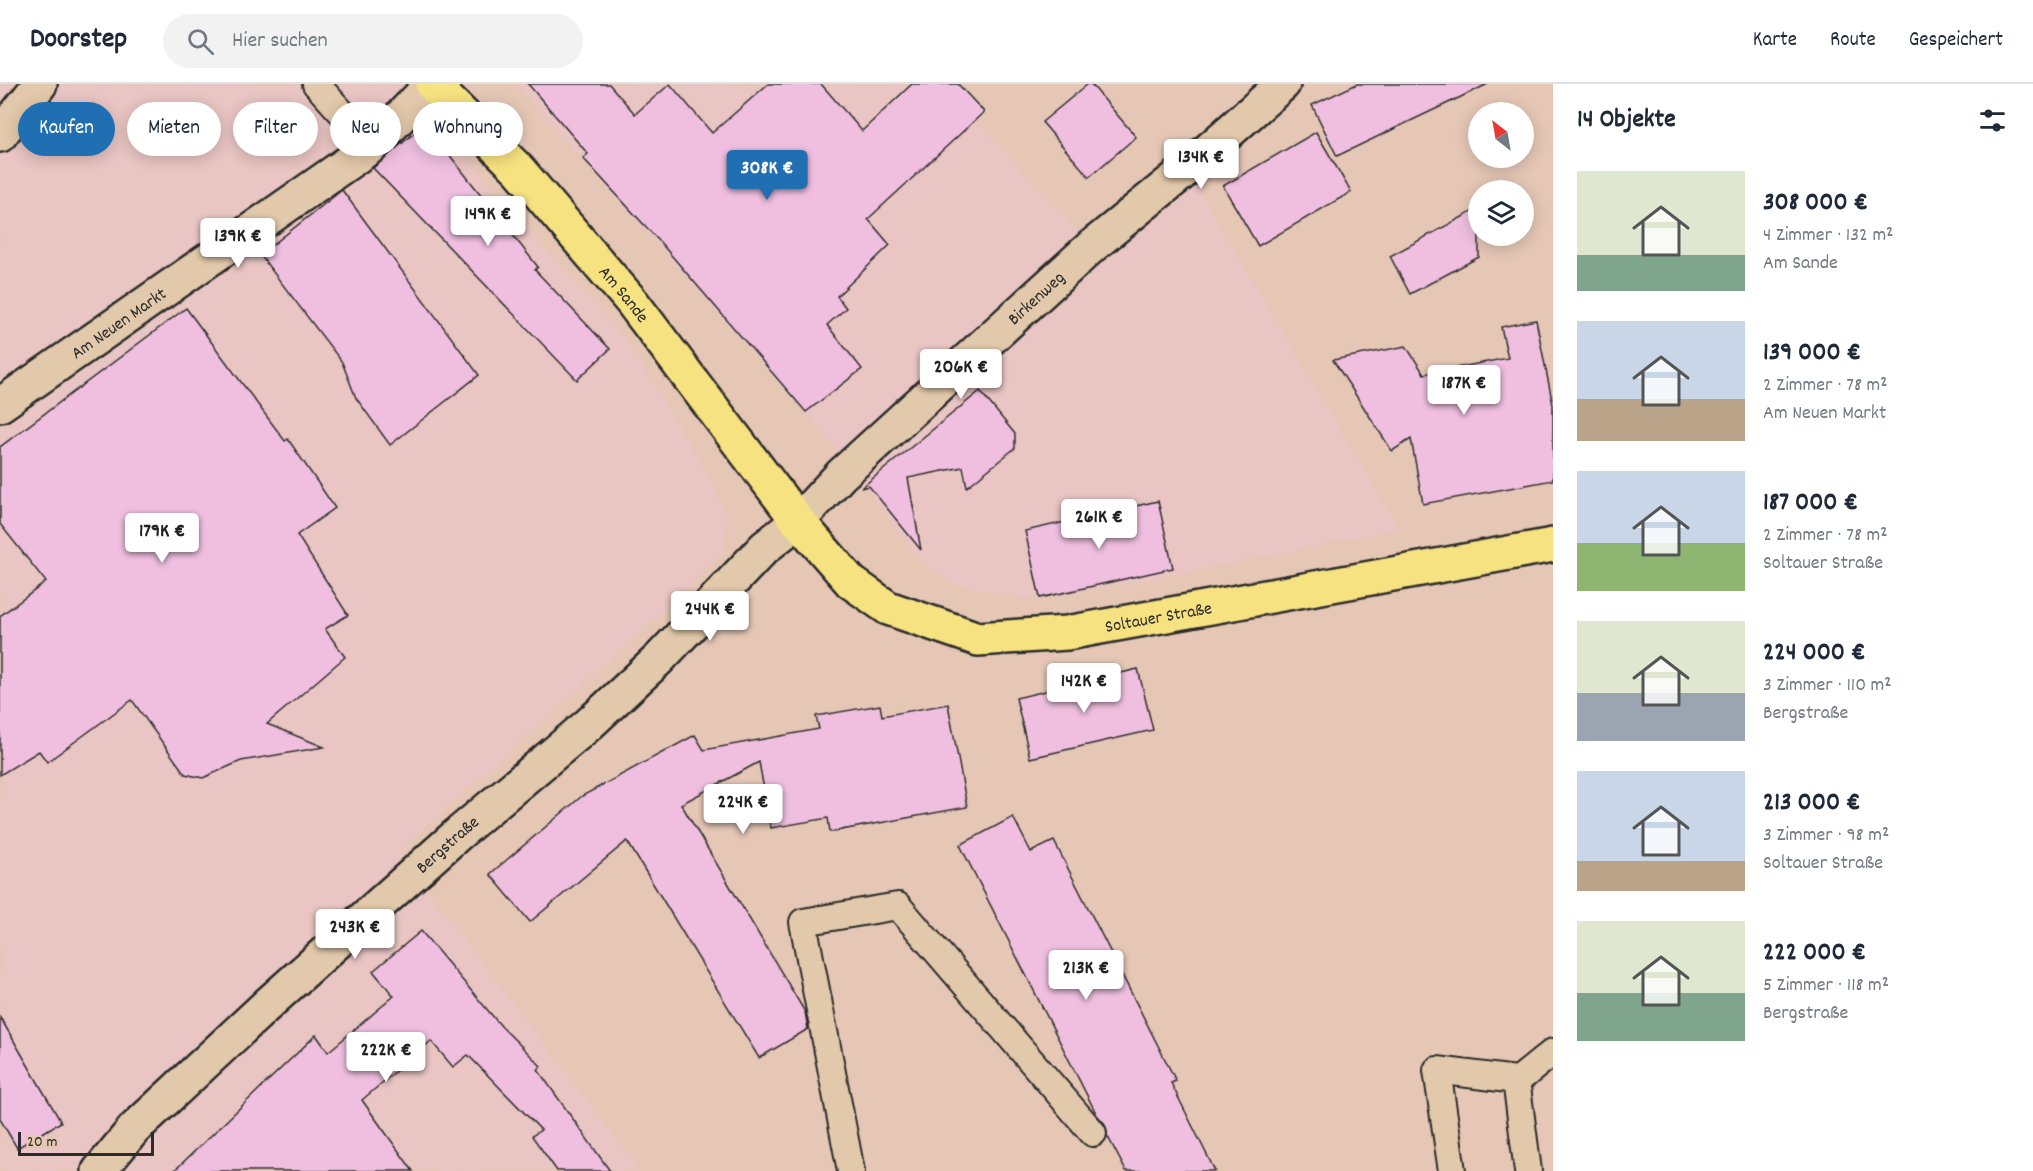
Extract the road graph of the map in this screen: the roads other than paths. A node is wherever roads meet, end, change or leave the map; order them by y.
1 (40, 84) edge
2 (316, 84) edge
3 (432, 84) edge
4 (1271, 86) edge
5 (332, 102) edge
6 (401, 116) edge
7 (0, 135) edge
8 (358, 156) edge
9 (0, 405) edge
10 (798, 521) junction
11 (1553, 545) edge
12 (1553, 1052) edge
13 (1516, 1082) junction
14 (1093, 1133) dead end
15 (99, 1171) edge
16 (851, 1171) edge
17 (1452, 1171) edge
18 (1528, 1171) edge

1 - 7 street
2 - 5 lane
3 - 6 street, Am Neuen Markt
3 - 10 main road, Am Sande
4 - 10 street, Birkenweg
8 - 9 street, Am Neuen Markt
10 - 11 main road, Soltauer Straße
10 - 15 street, Bergstraße
12 - 13 lane
13 - 17 lane
13 - 18 lane
14 - 16 lane

